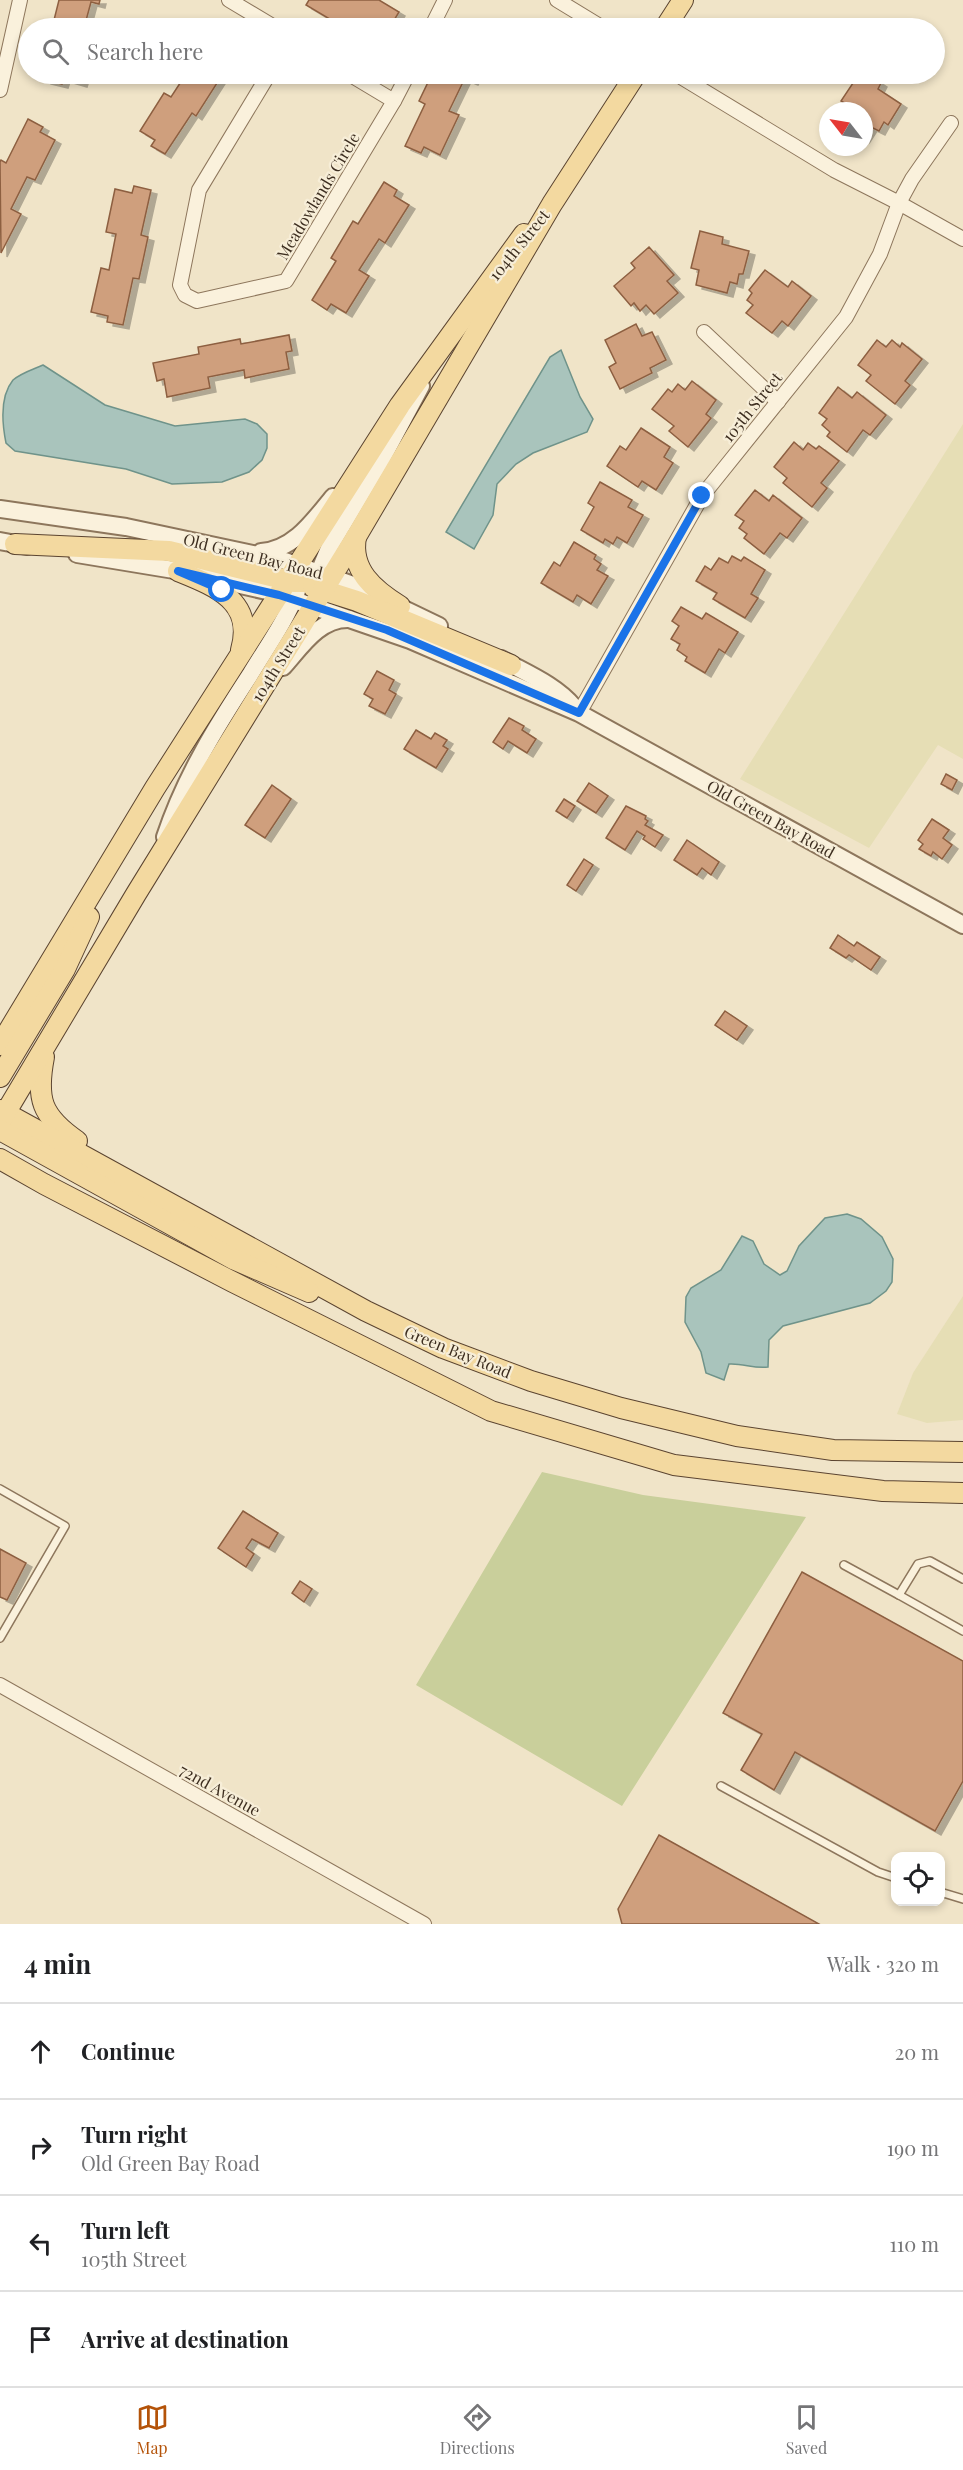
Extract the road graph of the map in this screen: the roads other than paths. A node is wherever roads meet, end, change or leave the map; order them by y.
1 (20, 0) edge
2 (229, 0) edge
3 (445, 0) edge
4 (557, 0) edge
5 (683, 0) edge
6 (259, 18) edge
7 (436, 18) edge
8 (587, 18) edge
9 (671, 18) edge
10 (263, 84) edge
11 (366, 84) edge
12 (403, 84) edge
13 (630, 84) edge
14 (692, 84) edge
15 (0, 90) edge
16 (394, 101) junction
17 (951, 123) dead end
18 (900, 203) junction
19 (552, 204) junction
20 (963, 239) edge
21 (704, 332) dead end
22 (438, 353) junction
23 (778, 402) junction
24 (370, 452) junction
25 (0, 509) edge
26 (356, 537) junction
27 (3, 541) edge
28 (252, 553) junction
29 (178, 571) junction
30 (306, 585) junction
31 (400, 606) junction
32 (356, 620) junction
33 (238, 658) junction
34 (511, 665) junction
35 (265, 684) junction
36 (579, 713) junction
37 (160, 855) junction
38 (112, 859) junction
39 (963, 925) edge
40 (3, 1038) edge
41 (46, 1045) junction
42 (0, 1077) edge
43 (1, 1118) edge
44 (0, 1159) edge
45 (114, 1174) junction
46 (0, 1177) edge
47 (44, 1184) junction
48 (366, 1311) junction
49 (963, 1452) edge
50 (0, 1489) edge
51 (963, 1492) edge
52 (844, 1565) dead end
53 (963, 1579) edge
54 (899, 1595) junction
55 (0, 1619) edge
56 (8, 1624) junction
57 (963, 1631) edge
58 (0, 1638) edge
59 (0, 1685) edge
60 (721, 1786) dead end
61 (891, 1876) edge
62 (945, 1894) edge
63 (963, 1899) edge
64 (424, 1924) edge

1 - 15 street
2 - 6 street
3 - 7 street
4 - 8 street
5 - 9 main road
10 - 16 street, Meadowlands Circle
11 - 16 street
12 - 16 street, Meadowlands Circle
13 - 19 main road, 104th Street
14 - 18 street
17 - 18 street, 105th Street
18 - 20 street
18 - 23 street, 105th Street
19 - 22 main road, 104th Street
19 - 26 main road, 104th Street
21 - 23 street
22 - 24 main road, 104th Street
22 - 30 street
23 - 36 street, 105th Street
24 - 28 street
24 - 30 main road, 104th Street
25 - 28 street, Old Green Bay Road
26 - 30 main road, 104th Street
26 - 31 main road
27 - 29 street, Old Green Bay Road
27 - 30 main road
28 - 30 street, Old Green Bay Road
29 - 30 street, Old Green Bay Road
29 - 33 main road
30 - 31 street, Old Green Bay Road
30 - 32 street, Old Green Bay Road
30 - 33 main road, 104th Street
30 - 34 main road
30 - 35 main road, 104th Street
30 - 37 street
31 - 34 street, Old Green Bay Road
32 - 35 street
32 - 36 street, Old Green Bay Road
33 - 38 main road, 104th Street
34 - 36 street, Old Green Bay Road
35 - 37 main road, 104th Street
36 - 39 street, Old Green Bay Road
37 - 41 main road, 104th Street
38 - 40 main road, 104th Street
38 - 42 main road
41 - 43 main road, 104th Street
41 - 45 main road
43 - 45 main road, Green Bay Road
43 - 48 main road
44 - 47 main road, Green Bay Road
45 - 48 main road, Green Bay Road
46 - 47 main road
47 - 51 main road, Green Bay Road
48 - 49 main road, Green Bay Road
50 - 56 lane
52 - 54 lane
53 - 54 lane
54 - 57 lane
55 - 56 lane
56 - 58 lane
59 - 64 street, 72nd Avenue
60 - 61 lane
62 - 63 lane

